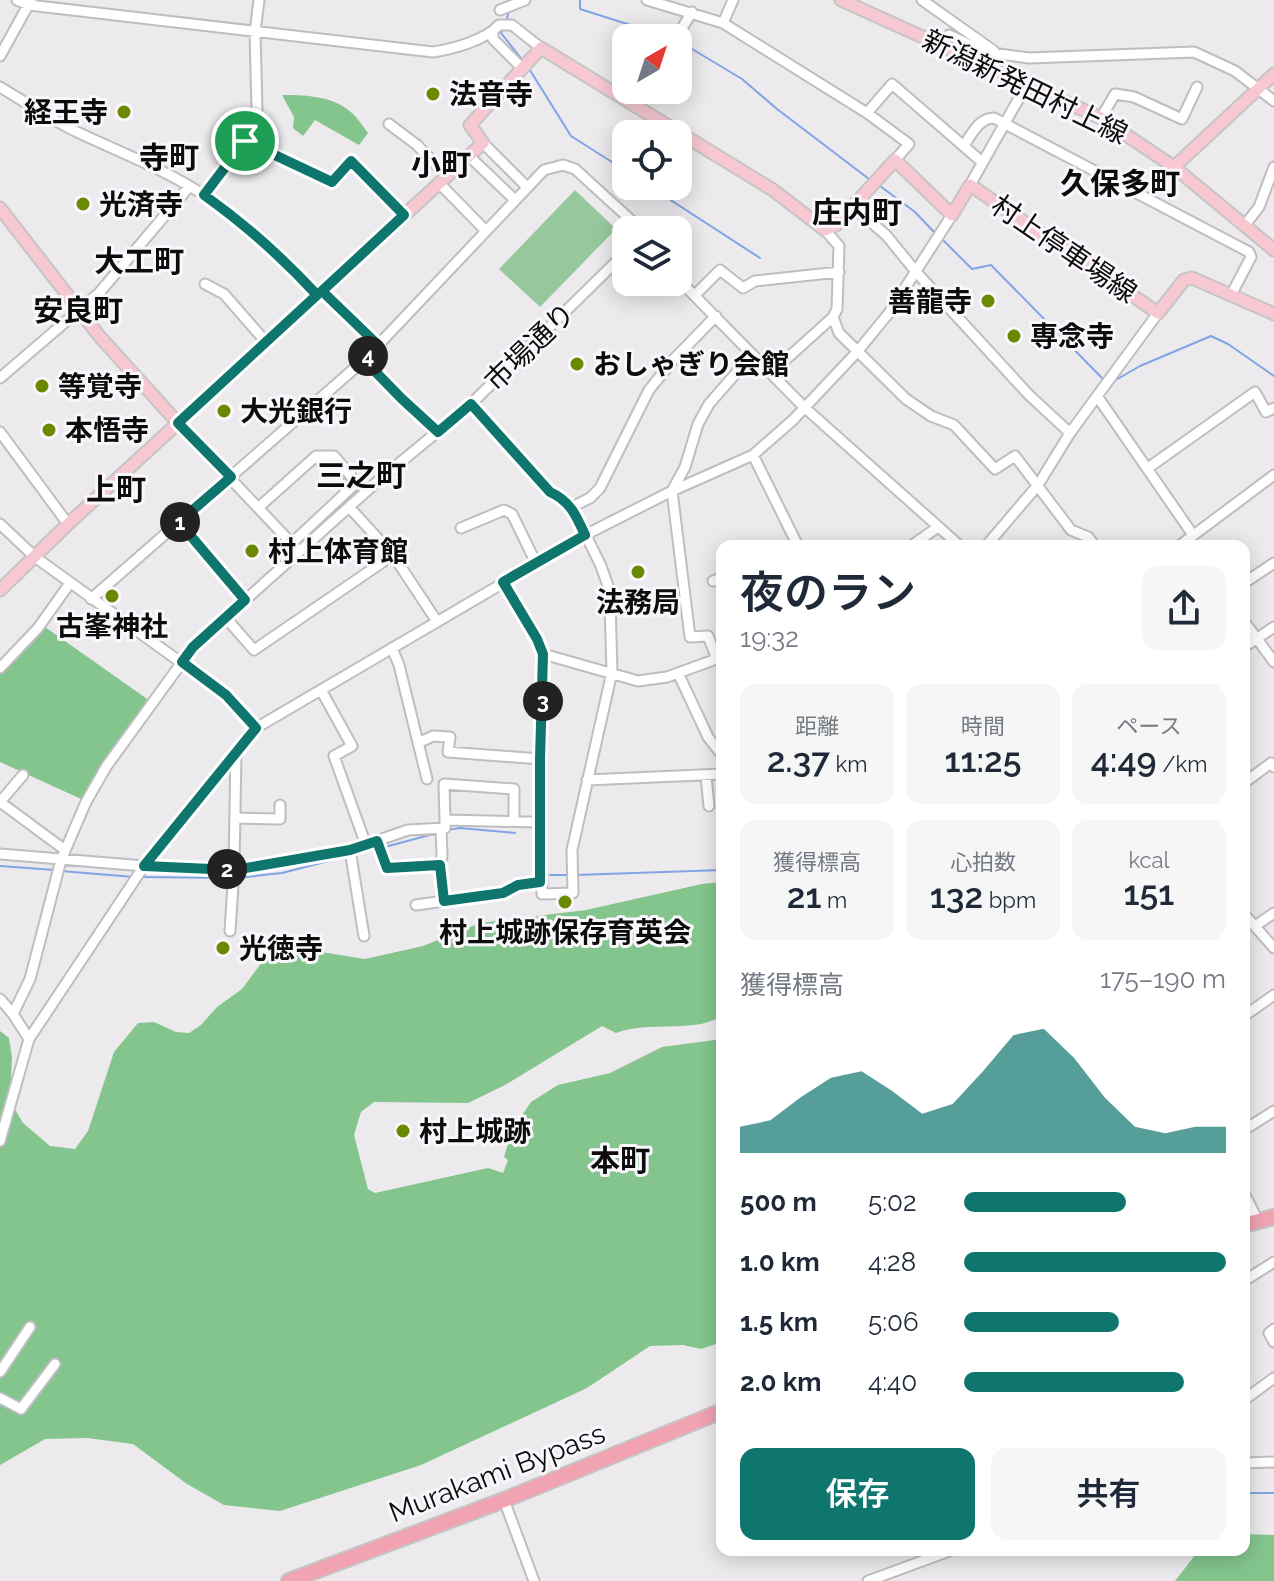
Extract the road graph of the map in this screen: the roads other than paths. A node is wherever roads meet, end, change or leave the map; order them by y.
1 (17, 0) edge
2 (259, 0) edge
3 (525, 0) edge
4 (647, 0) edge
5 (733, 0) edge
6 (841, 0) edge
7 (922, 0) edge
8 (30, 2) edge
9 (500, 5) edge
10 (692, 12) junction
11 (723, 23) junction
12 (685, 24) edge
13 (496, 28) junction
14 (255, 32) junction
15 (941, 44) junction
16 (541, 48) junction
17 (995, 52) junction
18 (0, 56) edge
19 (522, 68) junction
20 (1266, 81) edge
21 (1027, 84) junction
22 (0, 87) edge
23 (1197, 87) dead end
24 (1274, 101) edge
25 (637, 104) edge
26 (635, 107) junction
27 (867, 113) junction
28 (1101, 118) junction
29 (389, 124) dead end
30 (1004, 124) junction
31 (245, 141) junction
32 (483, 143) junction
33 (964, 145) junction
34 (469, 156) junction
35 (895, 160) junction
36 (982, 162) junction
37 (1174, 167) junction
38 (1274, 167) edge
39 (443, 180) junction
40 (970, 185) junction
41 (526, 186) junction
42 (189, 187) junction
43 (204, 195) junction
44 (514, 199) junction
45 (852, 206) junction
46 (0, 208) edge
47 (404, 215) junction
48 (952, 215) junction
49 (627, 216) edge
50 (1247, 228) junction
51 (485, 230) junction
52 (825, 230) junction
53 (1240, 248) junction
54 (1274, 250) edge
55 (612, 266) edge
56 (839, 272) junction
57 (917, 273) junction
58 (205, 284) dead end
59 (692, 292) edge
60 (319, 293) junction
61 (695, 295) junction
62 (1231, 295) junction
63 (80, 311) junction
64 (1158, 313) junction
65 (1274, 314) edge
66 (716, 316) junction
67 (833, 317) junction
68 (266, 342) junction
69 (378, 345) junction
70 (857, 352) junction
71 (752, 355) junction
72 (364, 360) junction
73 (771, 373) junction
74 (1, 375) edge
75 (1097, 396) junction
76 (471, 404) junction
77 (804, 407) junction
78 (1274, 408) edge
79 (178, 423) junction
80 (0, 432) edge
81 (438, 432) junction
82 (1070, 433) junction
83 (753, 455) junction
84 (1148, 468) junction
85 (1274, 475) edge
86 (231, 477) junction
87 (1038, 485) junction
88 (672, 491) junction
89 (259, 507) junction
90 (349, 507) junction
91 (572, 507) junction
92 (179, 522) junction
93 (0, 524) edge
94 (68, 524) junction
95 (938, 527) junction
96 (461, 528) dead end
97 (585, 535) junction
98 (1193, 535) junction
99 (795, 540) edge
100 (920, 540) edge
101 (953, 540) edge
102 (991, 540) edge
103 (1090, 540) edge
104 (1188, 540) edge
105 (292, 543) junction
106 (300, 552) junction
107 (393, 555) junction
108 (35, 557) junction
109 (536, 563) junction
110 (1274, 563) edge
111 (1250, 579) edge
112 (503, 582) junction
113 (70, 583) junction
114 (0, 590) edge
115 (91, 599) junction
116 (245, 600) junction
117 (225, 617) junction
118 (436, 620) junction
119 (1274, 627) edge
120 (1250, 628) edge
121 (1258, 638) junction
122 (1250, 643) edge
123 (392, 648) junction
124 (716, 651) edge
125 (543, 654) junction
126 (716, 659) edge
127 (182, 662) junction
128 (1274, 662) edge
129 (0, 668) edge
130 (612, 672) junction
131 (678, 673) junction
132 (321, 690) junction
133 (256, 728) junction
134 (418, 743) junction
135 (716, 747) edge
136 (236, 751) junction
137 (540, 759) junction
138 (1274, 767) edge
139 (23, 775) dead end
140 (716, 775) edge
141 (706, 776) junction
142 (427, 779) dead end
143 (1250, 779) edge
144 (587, 780) junction
145 (280, 805) dead end
146 (709, 806) dead end
147 (236, 818) junction
148 (514, 821) junction
149 (539, 822) junction
150 (443, 824) junction
151 (377, 841) junction
152 (366, 845) junction
153 (350, 850) junction
154 (0, 854) edge
155 (63, 855) junction
156 (440, 865) junction
157 (144, 866) junction
158 (234, 870) junction
159 (540, 882) junction
160 (444, 901) junction
161 (416, 905) dead end
162 (1274, 913) edge
163 (1250, 921) edge
164 (1255, 926) junction
165 (230, 931) dead end
166 (364, 936) dead end
167 (1274, 948) edge
168 (1274, 995) edge
169 (0, 999) edge
170 (1250, 1012) edge
171 (13, 1014) junction
172 (29, 1039) junction
173 (1274, 1111) edge
174 (1250, 1126) edge
175 (0, 1141) edge
176 (1274, 1217) edge
177 (1251, 1223) edge
178 (1274, 1262) edge
179 (1250, 1277) edge
180 (30, 1327) dead end
181 (1274, 1329) edge
182 (1274, 1342) edge
183 (55, 1364) dead end
184 (0, 1372) edge
185 (1274, 1378) edge
186 (1250, 1396) edge
187 (0, 1398) edge
188 (716, 1413) edge
189 (1274, 1462) edge
190 (1250, 1463) edge
191 (504, 1500) junction
192 (924, 1556) edge
193 (326, 1575) edge
194 (289, 1581) edge
195 (534, 1581) edge
196 (868, 1581) edge

1 - 8 street
2 - 14 street
3 - 9 street
4 - 10 street
5 - 11 street
6 - 15 main road, 新潟新発田村上線
7 - 17 street
8 - 14 street
8 - 18 street
9 - 13 street
10 - 11 street
10 - 12 street
11 - 27 street
13 - 14 street
13 - 16 street
13 - 19 street
14 - 31 street
15 - 17 street
15 - 21 main road, 新潟新発田村上線
16 - 19 main road
16 - 26 main road
17 - 20 street
19 - 32 main road
20 - 24 street
20 - 37 main road
21 - 28 main road, 新潟新発田村上線
21 - 30 street
22 - 42 street
23 - 28 street
25 - 26 street
26 - 52 main road
27 - 33 street
27 - 35 street
28 - 37 main road, 新潟新発田村上線
29 - 39 street
30 - 33 street
30 - 36 street
30 - 53 street
31 - 43 street
31 - 47 street
32 - 34 main road
32 - 41 street
33 - 36 street
34 - 39 main road
34 - 44 street
35 - 45 main road
35 - 48 main road, 村上停車場線
36 - 40 street
37 - 50 main road, 新潟新発田村上線
38 - 50 street
39 - 47 main road
39 - 51 street
40 - 48 main road, 村上停車場線
40 - 64 main road, 村上停車場線
41 - 44 street
41 - 49 street
42 - 43 street
42 - 63 street
43 - 60 street
44 - 51 street
45 - 52 main road
45 - 57 street
46 - 63 main road
47 - 60 main road
48 - 57 street
50 - 53 street
50 - 54 main road, 新潟新発田村上線
51 - 69 street
52 - 56 street
53 - 62 street
55 - 76 street, 市場通り
56 - 61 street
56 - 67 street
57 - 70 street
57 - 82 street
58 - 68 street
59 - 61 street
60 - 68 main road
60 - 69 street
61 - 66 street
62 - 64 main road, 村上停車場線
62 - 65 main road, 村上停車場線
63 - 74 street
63 - 79 main road
64 - 75 street
66 - 71 street
66 - 91 street
67 - 70 street
67 - 73 street
68 - 79 main road
69 - 72 street
70 - 77 street
70 - 87 street
71 - 73 street
71 - 88 street
72 - 81 street
72 - 86 street
73 - 77 street
75 - 82 street
75 - 84 street
76 - 81 street, 市場通り
76 - 91 street
77 - 83 street
77 - 95 street
78 - 84 street
79 - 86 street
79 - 94 main road
80 - 94 street
81 - 90 street, 市場通り
82 - 87 street
83 - 88 street
83 - 99 street
84 - 98 street
85 - 98 street
86 - 89 street
86 - 92 street
87 - 102 street
87 - 103 street
88 - 97 street
88 - 124 street
89 - 105 street
89 - 105 street
90 - 106 street, 市場通り
90 - 107 street
91 - 97 street
92 - 115 street
92 - 116 street
93 - 108 street
94 - 108 main road
95 - 100 street
95 - 101 street
96 - 109 street
97 - 109 street
97 - 130 street
98 - 104 street
105 - 106 street
106 - 116 street, 市場通り
107 - 117 street
107 - 118 street
108 - 113 street
108 - 114 main road
109 - 112 street
110 - 111 street
112 - 118 street
112 - 125 street
113 - 115 street
113 - 129 street
115 - 127 street
116 - 117 street, 市場通り
117 - 127 street, 市場通り
118 - 123 street
119 - 121 street
120 - 121 street
121 - 122 street
121 - 128 street
123 - 132 street
123 - 134 street
125 - 130 street
125 - 137 street
126 - 131 street
127 - 133 street
127 - 155 street, 市場通り
130 - 131 street
130 - 144 street
131 - 135 street
132 - 133 street
132 - 152 street
133 - 136 street
134 - 137 street
134 - 142 street
136 - 147 street
136 - 157 street
137 - 149 street
138 - 143 street
139 - 155 street
140 - 141 street
141 - 144 street
141 - 146 street
144 - 159 street
145 - 147 street
147 - 158 street
148 - 149 street
148 - 150 street
148 - 150 street
149 - 159 street
150 - 151 street
150 - 156 street
151 - 152 street
151 - 156 street
152 - 153 street
153 - 158 street
153 - 166 street
154 - 155 street
155 - 157 street
155 - 171 street, 市場通り
156 - 160 street
157 - 158 street
157 - 172 street
158 - 165 street
159 - 160 street
160 - 161 street
162 - 164 street
163 - 164 street
164 - 167 street
168 - 170 street
169 - 171 street
171 - 172 street
172 - 175 street
173 - 174 street
176 - 177 highway
178 - 179 street
180 - 184 street
181 - 182 street
183 - 187 street
185 - 186 street
188 - 191 highway, Murakami Bypass
189 - 190 street
191 - 193 highway, Murakami Bypass
191 - 195 street
192 - 196 street
193 - 194 highway, Murakami Bypass

